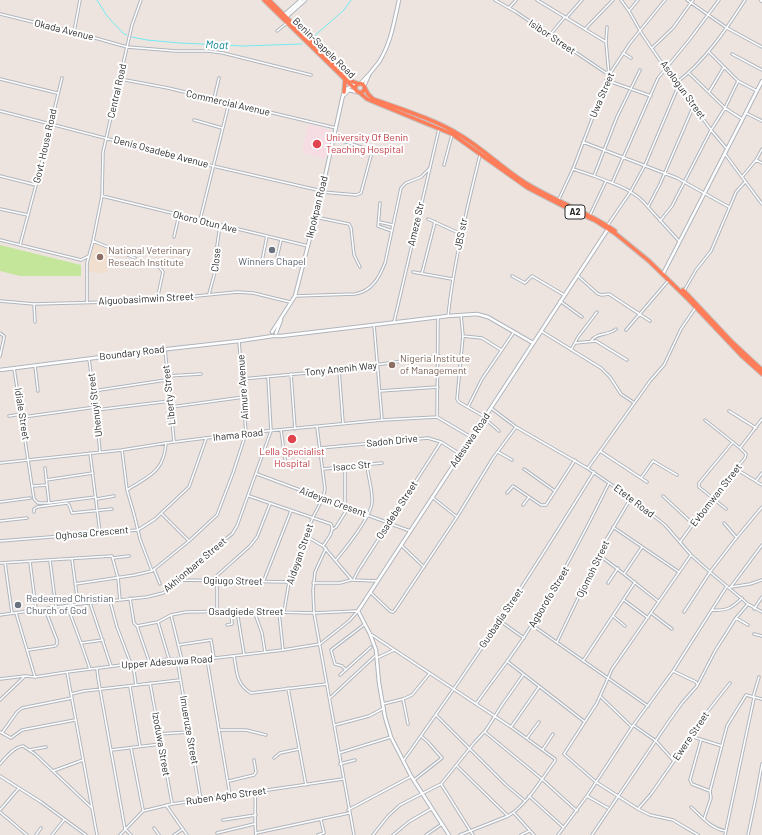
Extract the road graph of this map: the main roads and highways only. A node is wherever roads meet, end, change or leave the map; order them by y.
1 (264, 0) edge
2 (269, 0) edge
3 (345, 80) junction
4 (361, 85) junction
5 (357, 91) junction
6 (344, 94) road end
7 (440, 127) junction
8 (453, 133) junction
9 (608, 227) junction
10 (720, 332) junction
11 (762, 370) edge

1 - 3 highway, Benin-Sapele Road / A2
2 - 4 highway, Benin-Sapele Road / A2
3 - 5 highway, Benin-Sapele Road / A2
3 - 6 highway
4 - 5 highway
4 - 5 highway
4 - 7 highway, A2
5 - 7 highway, A2
7 - 8 highway, A2
8 - 9 highway, A2
8 - 9 highway, A2
9 - 10 highway, A2
9 - 10 highway, A2
10 - 11 highway, A2

